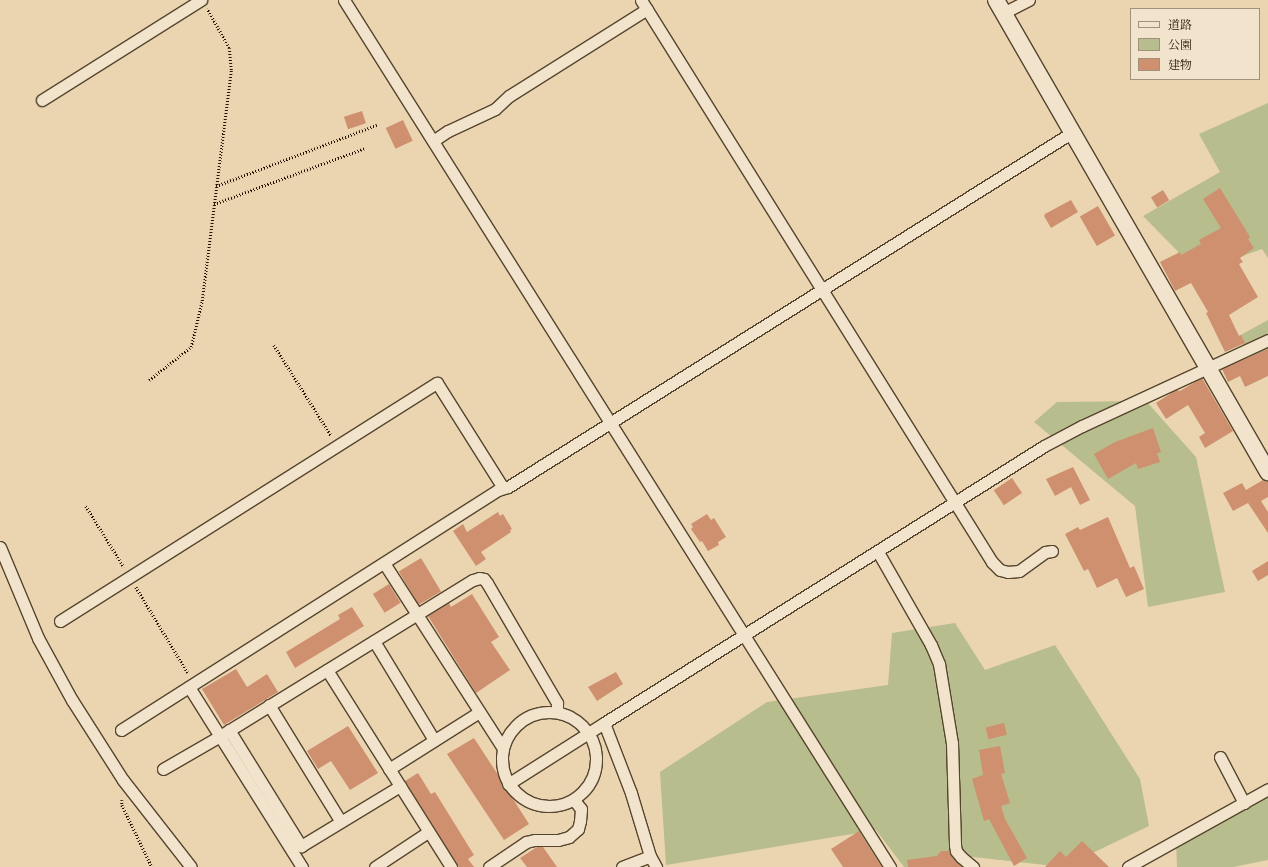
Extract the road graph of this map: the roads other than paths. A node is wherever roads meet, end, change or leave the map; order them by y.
1 (344, 0) edge
2 (1029, 0) edge
3 (203, 3) edge
4 (644, 5) edge
5 (999, 7) edge
6 (42, 100) dead end
7 (1071, 133) junction
8 (433, 141) junction
9 (822, 290) junction
10 (1268, 340) edge
11 (1207, 369) junction
12 (610, 422) junction
13 (1268, 472) edge
14 (503, 488) junction
15 (955, 503) junction
16 (0, 547) edge
17 (1052, 551) dead end
18 (878, 552) junction
19 (384, 563) junction
20 (416, 615) junction
21 (60, 621) dead end
22 (744, 636) junction
23 (374, 641) junction
24 (327, 670) junction
25 (192, 685) junction
26 (269, 705) junction
27 (479, 712) junction
28 (556, 712) junction
29 (604, 723) junction
30 (121, 730) dead end
31 (588, 732) junction
32 (224, 733) junction
33 (434, 740) junction
34 (502, 748) junction
35 (1220, 757) dead end
36 (163, 769) dead end
37 (389, 769) junction
38 (508, 784) junction
39 (400, 786) junction
40 (1268, 789) edge
41 (574, 800) junction
42 (1244, 803) junction
43 (341, 822) junction
44 (428, 832) junction
45 (650, 856) junction
46 (191, 867) edge
47 (302, 867) edge
48 (375, 867) edge
49 (451, 867) edge
50 (489, 867) edge
51 (622, 867) edge
52 (656, 867) edge
53 (890, 867) edge
54 (973, 867) edge
55 (1128, 867) edge

1 - 8 street
2 - 5 street
3 - 6 street
4 - 8 street
4 - 9 street
5 - 7 street
7 - 9 street
7 - 11 street
8 - 12 street
9 - 12 street
9 - 15 street
10 - 11 street
11 - 13 street
11 - 15 street
12 - 14 street
12 - 22 street
14 - 19 street
14 - 21 street
15 - 17 street
15 - 18 street
16 - 46 street
18 - 22 street
18 - 54 street
19 - 20 street
19 - 25 street
20 - 23 street
20 - 27 street
20 - 28 street
22 - 29 street
22 - 53 street
23 - 24 street
23 - 33 street
24 - 26 street
24 - 37 street
25 - 30 street
25 - 32 street
26 - 32 street
26 - 43 street
27 - 33 street
27 - 34 street
28 - 31 street
28 - 34 street
29 - 31 street
29 - 45 street
31 - 38 street
31 - 41 street
32 - 36 street
32 - 43 street
32 - 47 street
33 - 37 street
34 - 38 street
35 - 42 street
37 - 39 street
38 - 41 street
39 - 43 street
39 - 44 street
40 - 42 street
41 - 50 street
42 - 55 street
44 - 48 street
44 - 49 street
45 - 51 street
45 - 52 street

